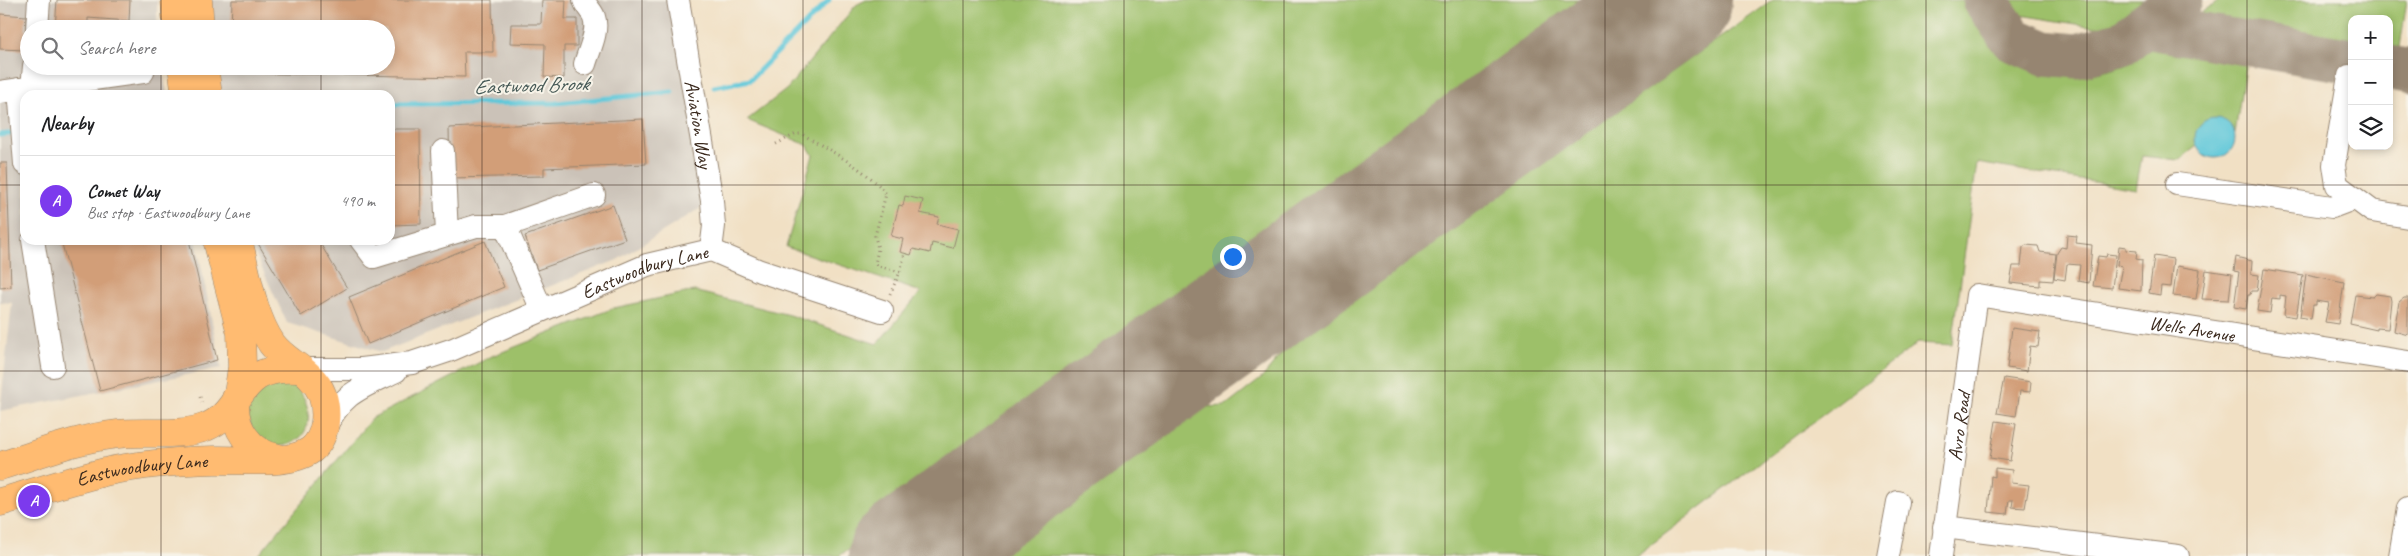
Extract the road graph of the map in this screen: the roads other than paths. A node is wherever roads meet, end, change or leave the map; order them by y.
1 (39, 0) edge
2 (175, 0) edge
3 (198, 0) edge
4 (584, 0) edge
5 (678, 0) edge
6 (38, 20) edge
7 (176, 20) edge
8 (199, 20) edge
9 (585, 64) dead end
10 (112, 75) edge
11 (183, 75) edge
12 (205, 75) edge
13 (2348, 82) edge
14 (21, 84) edge
15 (185, 90) edge
16 (207, 90) edge
17 (443, 151) dead end
18 (2177, 184) dead end
19 (594, 195) dead end
20 (2353, 199) junction
21 (2408, 217) edge
22 (505, 226) junction
23 (447, 234) junction
24 (34, 245) edge
25 (218, 245) edge
26 (239, 245) edge
27 (365, 245) edge
28 (711, 250) junction
29 (1978, 295) joint
30 (542, 310) junction
31 (882, 311) road end
32 (2408, 362) edge
33 (412, 363) junction
34 (52, 366) dead end
35 (298, 369) junction
36 (237, 396) junction
37 (324, 430) junction
38 (286, 459) junction
39 (0, 466) edge
40 (0, 502) edge
41 (1898, 502) dead end
42 (2408, 508) edge
43 (1944, 527) junction
44 (1888, 556) edge
45 (1941, 556) edge
46 (2178, 556) edge
47 (2400, 556) edge

1 - 6 street
2 - 7 main road
3 - 8 main road
4 - 9 street
5 - 28 street, Aviation Way
10 - 14 street
11 - 15 main road
12 - 16 main road
13 - 20 street
17 - 23 street
18 - 20 street
19 - 22 street
20 - 21 street
22 - 23 street
22 - 30 street
23 - 27 street
24 - 34 street
25 - 36 main road
26 - 35 main road
28 - 30 street, Eastwoodbury Lane
28 - 31 street, Eastwoodbury Lane
29 - 32 street, Wells Avenue
29 - 43 street, Avro Road
30 - 33 street, Eastwoodbury Lane
33 - 35 street, Eastwoodbury Lane
33 - 37 street, Eastwoodbury Lane
35 - 36 main road, Eastwoodbury Lane
35 - 37 main road
36 - 38 main road
36 - 39 main road, Eastwoodbury Lane
37 - 38 main road, Eastwoodbury Lane
38 - 40 main road, Eastwoodbury Lane
41 - 44 street
42 - 47 street
43 - 45 street, Avro Road
43 - 46 street

